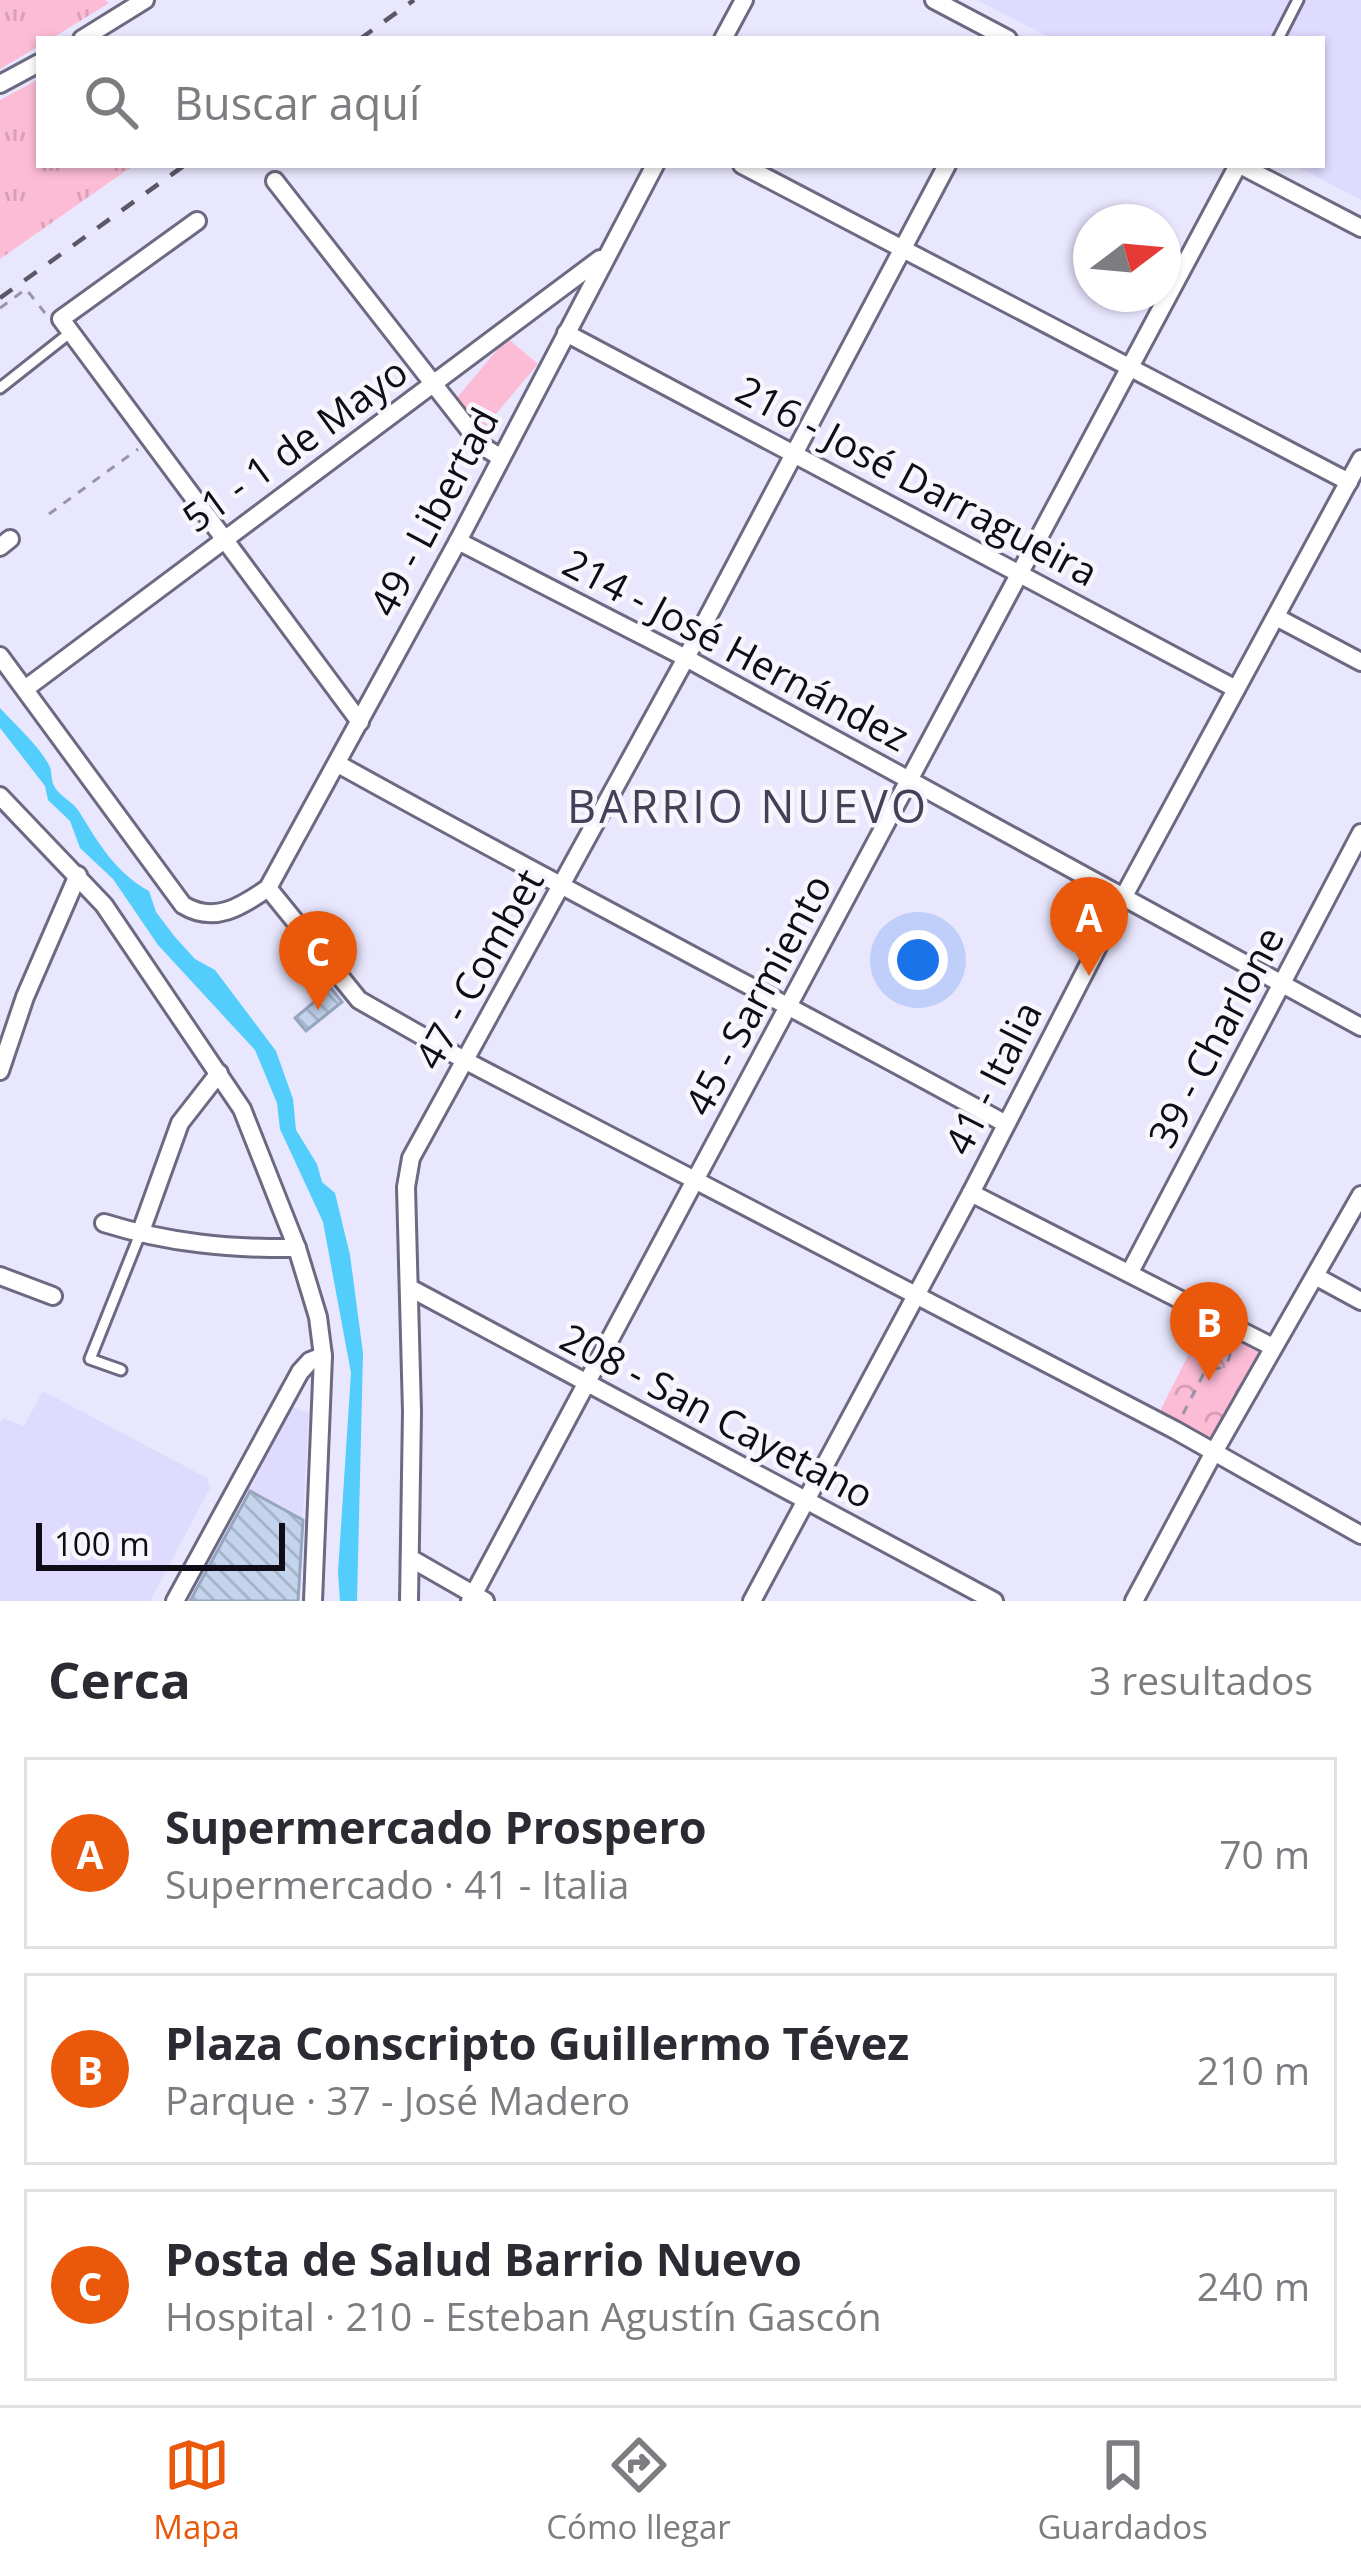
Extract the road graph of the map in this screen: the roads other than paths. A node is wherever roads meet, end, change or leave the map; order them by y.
1 (145, 0) edge
2 (744, 0) edge
3 (934, 0) edge
4 (1298, 0) edge
5 (87, 36) edge
6 (725, 36) edge
7 (1002, 36) edge
8 (1280, 36) edge
9 (36, 65) edge
10 (0, 84) edge
11 (653, 168) edge
12 (748, 168) edge
13 (945, 168) edge
14 (1237, 168) edge
15 (1245, 168) edge
16 (275, 181) dead end
17 (197, 220) dead end
18 (1361, 228) edge
19 (902, 250) junction
20 (606, 255) junction
21 (66, 326) junction
22 (566, 333) junction
23 (1131, 367) junction
24 (433, 385) junction
25 (0, 388) edge
26 (795, 451) junction
27 (500, 457) junction
28 (1361, 459) edge
29 (1349, 482) junction
30 (223, 538) junction
31 (458, 542) junction
32 (1019, 573) junction
33 (1276, 617) junction
34 (0, 656) edge
35 (686, 658) junction
36 (1361, 662) edge
37 (25, 689) junction
38 (1236, 689) junction
39 (360, 722) junction
40 (338, 764) junction
41 (910, 780) junction
42 (1, 799) edge
43 (1361, 833) edge
44 (78, 874) junction
45 (268, 888) junction
46 (561, 888) junction
47 (1124, 896) junction
48 (1281, 984) junction
49 (789, 1005) junction
50 (1361, 1027) edge
51 (466, 1061) junction
52 (0, 1071) edge
53 (219, 1072) junction
54 (1006, 1124) junction
55 (697, 1180) junction
56 (971, 1193) junction
57 (1361, 1195) edge
58 (104, 1223) dead end
59 (140, 1234) junction
60 (297, 1248) junction
61 (1130, 1272) junction
62 (0, 1276) edge
63 (1315, 1276) junction
64 (410, 1288) junction
65 (53, 1296) dead end
66 (915, 1297) junction
67 (1361, 1301) edge
68 (1273, 1347) junction
69 (323, 1356) junction
70 (121, 1370) dead end
71 (588, 1385) junction
72 (1214, 1452) junction
73 (805, 1501) junction
74 (1361, 1535) edge
75 (410, 1558) junction
76 (476, 1599) edge
77 (175, 1601) edge
78 (313, 1601) edge
79 (409, 1601) edge
80 (752, 1601) edge
81 (994, 1601) edge
82 (1134, 1601) edge

1 - 5 street
2 - 6 street
3 - 7 street
4 - 8 lane
9 - 10 street
11 - 20 street, 49 - Libertad
12 - 19 street
13 - 19 street, 47 - Combet
14 - 23 street, 45 - Sarmiento
15 - 18 street
16 - 24 street
17 - 21 street
19 - 23 street
19 - 26 street, 47 - Combet
20 - 22 street, 49 - Libertad
20 - 24 street, 51 - 1 de Mayo
21 - 25 lane
21 - 30 street
22 - 26 street, 216 - José Darragueira
22 - 27 street, 49 - Libertad
23 - 29 street
23 - 32 street, 45 - Sarmiento
24 - 27 street
24 - 30 street, 51 - 1 de Mayo
26 - 32 street, 216 - José Darragueira
26 - 35 street, 47 - Combet
27 - 31 street, 49 - Libertad
28 - 29 street, 41 - Italia
29 - 33 street, 41 - Italia
30 - 37 street, 51 - 1 de Mayo
30 - 39 street
31 - 35 street, 214 - José Hernández
31 - 39 street, 49 - Libertad
32 - 38 street, 216 - José Darragueira
32 - 41 street, 45 - Sarmiento
33 - 36 street
33 - 38 street, 41 - Italia
34 - 37 street
35 - 41 street, 214 - José Hernández
35 - 46 street, 47 - Combet
37 - 45 street
38 - 47 street, 41 - Italia
39 - 40 street, 49 - Libertad
40 - 45 street, 49 - Libertad
40 - 46 street
41 - 47 street, 214 - José Hernández
41 - 49 street, 45 - Sarmiento
42 - 44 street
43 - 48 street, 39 - Charlone
44 - 52 street
44 - 53 street
45 - 51 street
46 - 49 street
46 - 51 street, 47 - Combet
47 - 48 street, 214 - José Hernández
47 - 54 street, 41 - Italia
48 - 50 street, 214 - José Hernández
48 - 61 street, 39 - Charlone
49 - 54 street
49 - 55 street, 45 - Sarmiento
51 - 55 street
51 - 64 street, 47 - Combet
53 - 59 street
53 - 60 street
54 - 56 street, 41 - Italia
55 - 66 street
55 - 71 street, 45 - Sarmiento
56 - 61 street
56 - 66 street, 41 - Italia
57 - 63 street
58 - 59 street
59 - 60 street
59 - 70 lane
60 - 69 street
61 - 68 street
62 - 65 street
63 - 67 street
63 - 68 street
64 - 71 street, 208 - San Cayetano
64 - 75 street, 47 - Combet
66 - 72 street
66 - 73 street, 41 - Italia
68 - 72 street
69 - 77 street
69 - 78 street
71 - 73 street, 208 - San Cayetano
71 - 76 street, 45 - Sarmiento
72 - 74 street
72 - 82 street
73 - 80 street, 41 - Italia
73 - 81 street, 208 - San Cayetano
75 - 76 street
75 - 79 street, 47 - Combet

